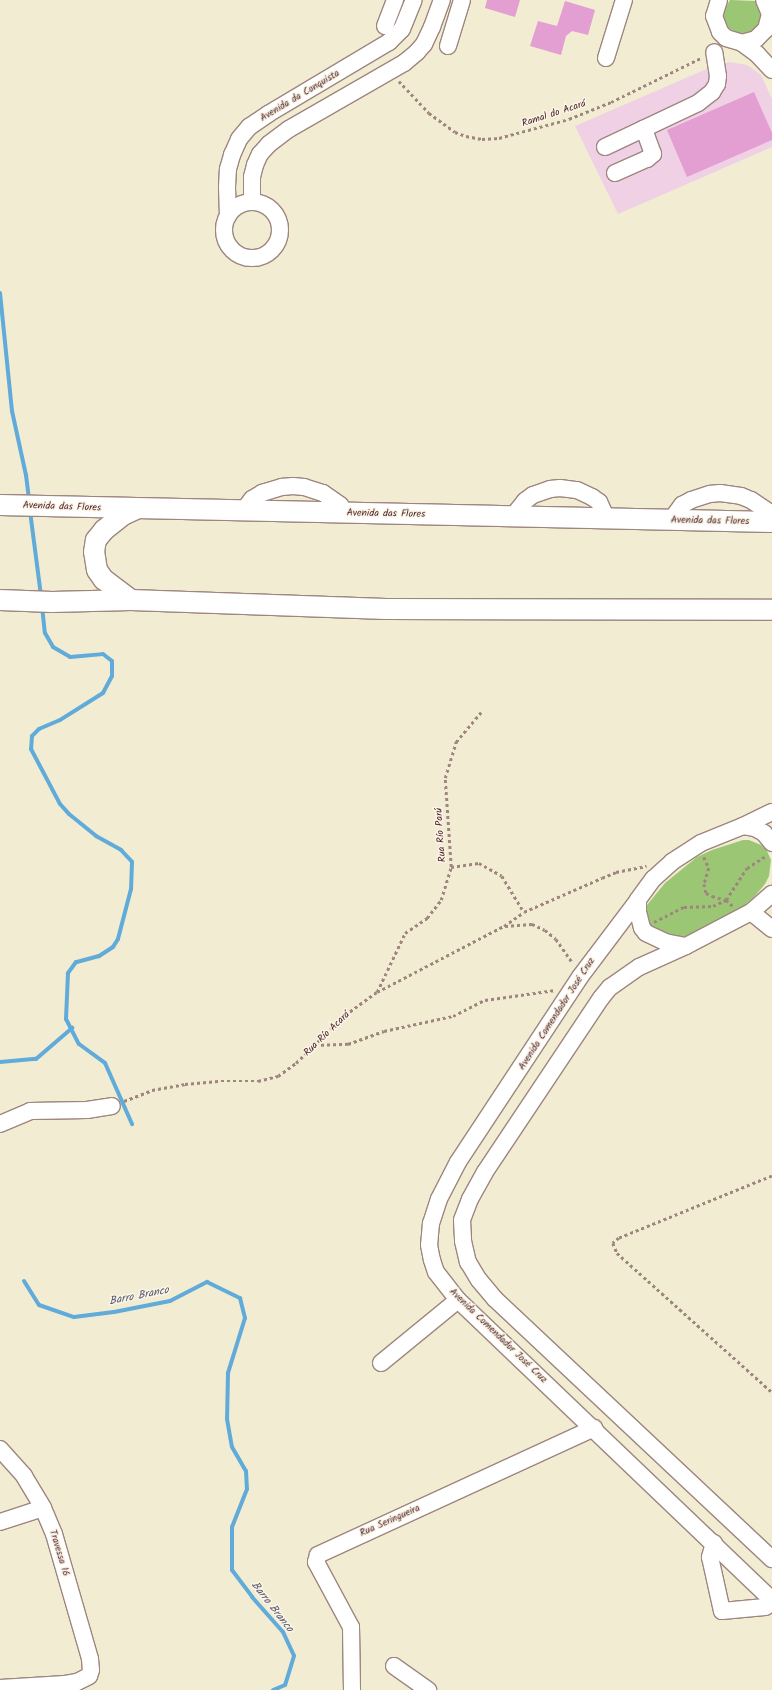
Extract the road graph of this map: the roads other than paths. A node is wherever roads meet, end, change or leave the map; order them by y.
1 (395, 0) edge
2 (414, 0) edge
3 (442, 0) edge
4 (462, 0) edge
5 (624, 0) edge
6 (716, 2) edge
7 (769, 13) edge
8 (385, 26) dead end
9 (742, 43) junction
10 (448, 46) dead end
11 (714, 52) road end
12 (606, 58) dead end
13 (772, 70) edge
14 (644, 129) junction
15 (605, 147) dead end
16 (616, 173) dead end
17 (252, 202) junction
18 (228, 216) junction
19 (4, 505) edge
20 (136, 509) junction
21 (243, 511) junction
22 (345, 513) junction
23 (772, 514) edge
24 (512, 517) junction
25 (607, 519) junction
26 (671, 520) junction
27 (772, 522) edge
28 (5, 600) edge
29 (131, 600) junction
30 (772, 610) edge
31 (772, 812) edge
32 (743, 826) junction
33 (772, 843) edge
34 (772, 894) edge
35 (638, 900) junction
36 (748, 914) junction
37 (772, 928) edge
38 (686, 946) junction
39 (112, 1106) dead end
40 (0, 1124) edge
41 (458, 1300) junction
42 (381, 1363) dead end
43 (594, 1428) junction
44 (0, 1449) edge
45 (43, 1508) junction
46 (0, 1522) edge
47 (714, 1543) junction
48 (772, 1559) edge
49 (772, 1600) edge
50 (772, 1603) edge
51 (394, 1666) dead end
52 (78, 1686) edge
53 (0, 1688) edge
54 (45, 1688) edge
55 (352, 1690) edge
56 (428, 1690) edge

1 - 8 street
2 - 18 street, Avenida da Conquista
3 - 17 street
4 - 10 street
5 - 12 street
6 - 9 street
7 - 9 street
9 - 13 street
11 - 14 street
14 - 15 street
14 - 16 street
17 - 18 street
17 - 18 street
19 - 20 main road, Avenida das Flores
20 - 21 main road, Avenida das Flores
20 - 29 main road
21 - 22 main road, Avenida das Flores
21 - 22 street
22 - 24 main road, Avenida das Flores
23 - 26 street
24 - 25 main road, Avenida das Flores
24 - 25 street
25 - 26 main road, Avenida das Flores
26 - 27 main road, Avenida das Flores
28 - 29 main road
29 - 30 main road
31 - 32 street
32 - 33 street
32 - 35 street, Avenida Comendador José Cruz
34 - 36 street
35 - 38 street
35 - 41 street, Avenida Comendador José Cruz
36 - 37 street
36 - 38 street
38 - 48 street
39 - 40 street
41 - 42 street
41 - 43 street, Avenida Comendador José Cruz
43 - 47 street, Avenida Comendador José Cruz
43 - 55 street, Rua Seringueira
44 - 45 street, Travessa 16
45 - 46 street
45 - 52 street, Travessa 16
47 - 49 street, Avenida Comendador José Cruz
47 - 50 street
51 - 56 street
52 - 54 street
53 - 54 street

